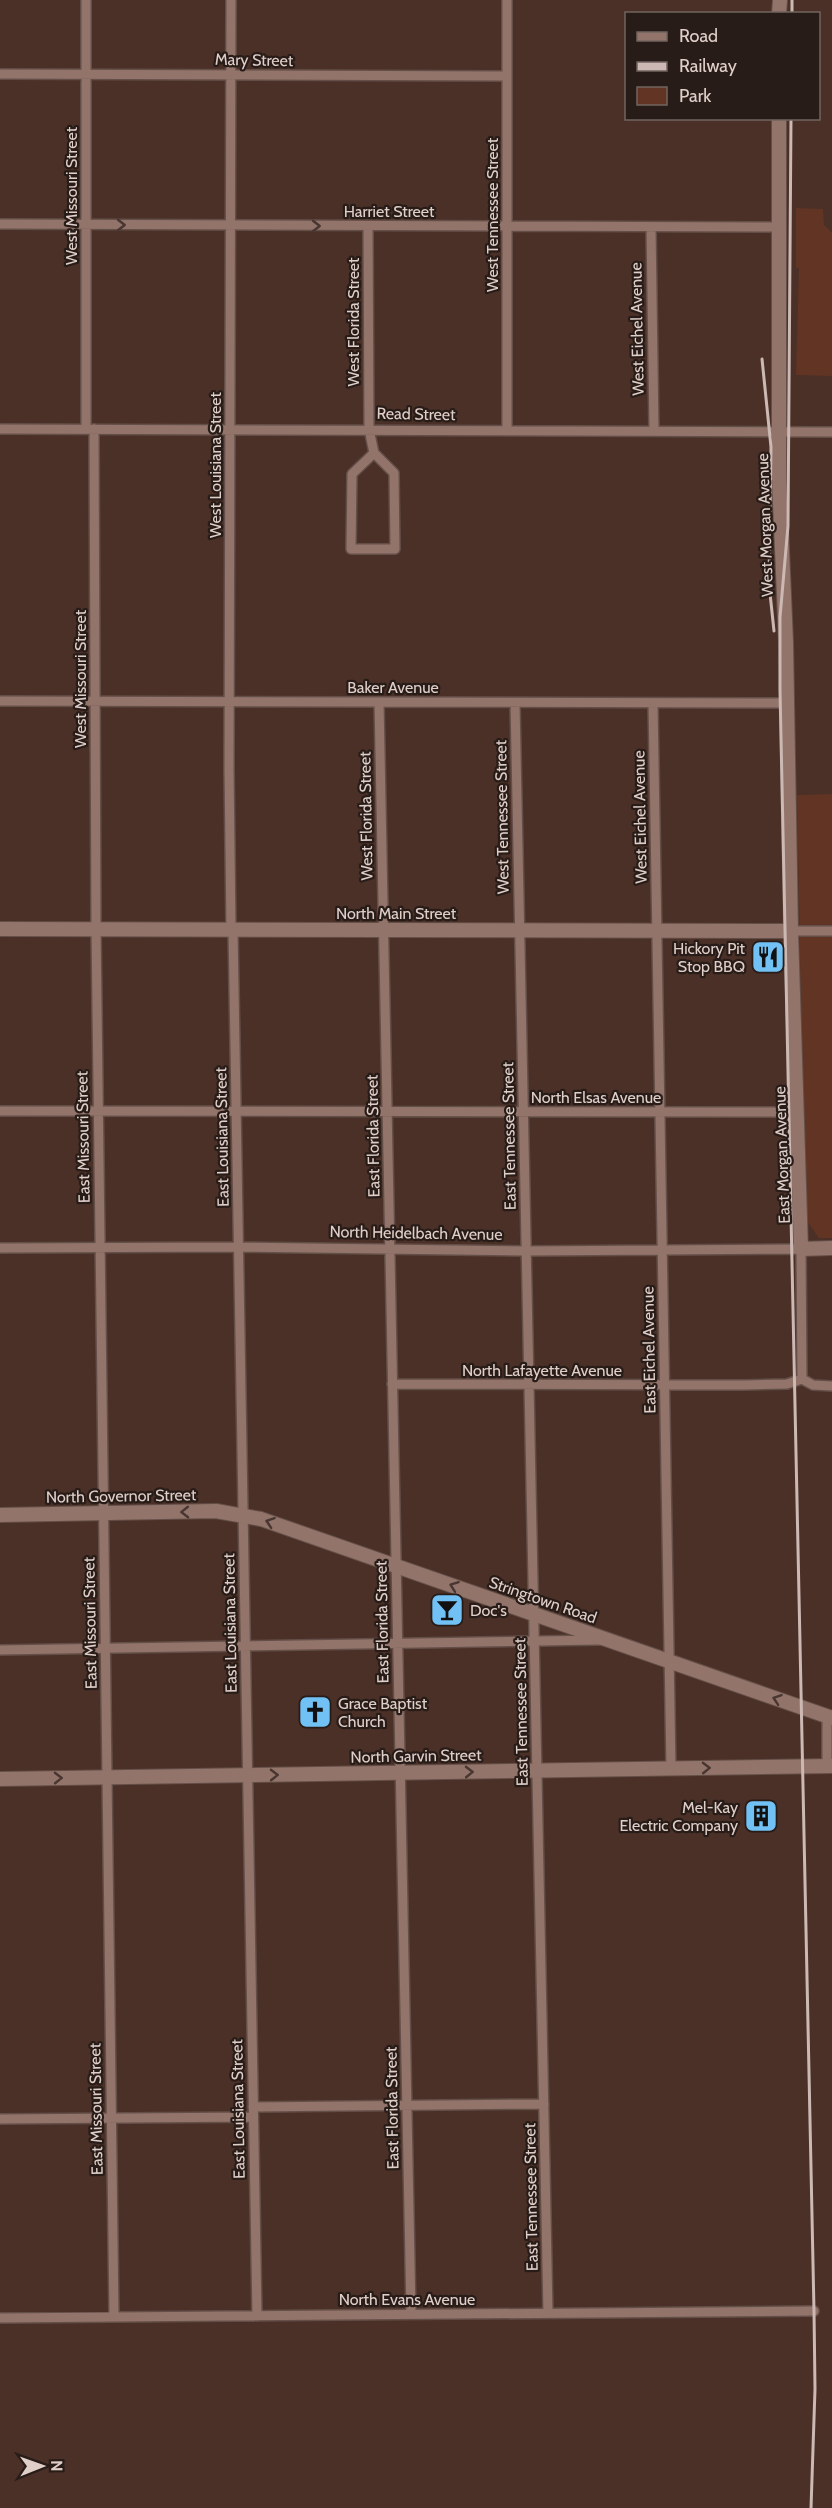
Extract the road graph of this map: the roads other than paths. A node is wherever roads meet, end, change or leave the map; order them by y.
1 (86, 0) edge
2 (231, 0) edge
3 (507, 0) edge
4 (0, 74) edge
5 (86, 74) junction
6 (231, 75) junction
7 (507, 76) junction
8 (779, 120) edge
9 (0, 224) edge
10 (86, 225) junction
11 (230, 225) junction
12 (368, 226) junction
13 (507, 226) junction
14 (651, 226) junction
15 (779, 227) junction
16 (0, 429) edge
17 (90, 429) junction
18 (230, 429) junction
19 (369, 429) junction
20 (507, 430) junction
21 (654, 431) junction
22 (778, 431) junction
23 (832, 432) edge
24 (374, 453) junction
25 (95, 701) junction
26 (0, 702) edge
27 (229, 702) junction
28 (379, 702) junction
29 (515, 703) junction
30 (653, 703) junction
31 (787, 703) junction
32 (0, 929) edge
33 (96, 929) junction
34 (232, 930) junction
35 (384, 930) junction
36 (519, 930) junction
37 (657, 931) junction
38 (791, 931) junction
39 (832, 931) edge
40 (98, 1110) junction
41 (0, 1111) edge
42 (236, 1111) junction
43 (387, 1112) junction
44 (523, 1112) junction
45 (797, 1112) junction
46 (660, 1113) junction
47 (239, 1247) junction
48 (0, 1248) edge
49 (100, 1248) junction
50 (801, 1248) junction
51 (832, 1248) edge
52 (390, 1249) junction
53 (662, 1249) junction
54 (526, 1251) junction
55 (802, 1378) junction
56 (393, 1384) junction
57 (529, 1385) junction
58 (665, 1385) junction
59 (832, 1386) edge
60 (103, 1513) junction
61 (243, 1514) junction
62 (0, 1515) edge
63 (396, 1564) junction
64 (534, 1613) junction
65 (608, 1640) junction
66 (534, 1641) junction
67 (398, 1643) junction
68 (245, 1646) junction
69 (105, 1648) junction
70 (0, 1650) edge
71 (669, 1660) junction
72 (829, 1717) edge
73 (830, 1766) edge
74 (671, 1769) junction
75 (537, 1771) junction
76 (400, 1773) junction
77 (247, 1775) junction
78 (107, 1778) junction
79 (0, 1779) edge
80 (544, 2104) junction
81 (407, 2105) junction
82 (253, 2112) junction
83 (111, 2118) junction
84 (0, 2120) edge
85 (814, 2311) dead end
86 (411, 2313) junction
87 (548, 2313) junction
88 (256, 2316) junction
89 (114, 2317) junction
90 (0, 2318) edge

1 - 5 street, West Missouri Street
2 - 6 street, West Louisiana Street
3 - 7 street, West Tennessee Street
4 - 5 street, Mary Street
5 - 6 street, Mary Street
5 - 10 street, West Missouri Street
6 - 7 street, Mary Street
6 - 11 street, West Louisiana Street
7 - 13 street, West Tennessee Street
8 - 15 street, West Morgan Avenue
9 - 10 street, Harriet Street
10 -> 11 street, Harriet Street
10 - 17 street, West Missouri Street
11 -> 12 street, Harriet Street
11 - 18 street, West Louisiana Street
12 - 13 street, Harriet Street
12 - 19 street, West Florida Street
13 - 14 street, Harriet Street
13 - 20 street, West Tennessee Street
14 - 15 street, Harriet Street
14 - 21 street, West Eichel Avenue
15 - 22 street, West Morgan Avenue
16 - 17 street, Read Street
17 - 18 street, Read Street
17 - 25 street, West Missouri Street
18 - 19 street, Read Street
18 - 27 street, West Louisiana Street
19 - 20 street, Read Street
19 - 24 street, West Florida Street
20 - 21 street, Read Street
21 - 22 street, Read Street
22 - 23 street, Read Street
22 - 31 street, West Morgan Avenue
24 - 24 street
25 - 26 street, Baker Avenue
25 - 27 street, Baker Avenue
25 - 33 street, West Missouri Street
27 - 28 street, Baker Avenue
27 - 34 street, West Louisiana Street
28 - 29 street, Baker Avenue
28 - 35 street, West Florida Street
29 - 30 street, Baker Avenue
29 - 36 street, West Tennessee Street
30 - 31 street, Baker Avenue
30 - 37 street, West Eichel Avenue
31 - 38 street, West Morgan Avenue
32 - 33 street, North Main Street
33 - 34 street, North Main Street
33 - 40 street, East Missouri Street
34 - 35 street, North Main Street
34 - 42 street, East Louisiana Street
35 - 36 street, North Main Street
35 - 43 street, East Florida Street
36 - 37 street, North Main Street
36 - 44 street, East Tennessee Street
37 - 38 street, North Main Street
37 - 46 street, East Eichel Avenue
38 - 39 street
38 - 45 street, East Morgan Avenue
40 - 41 street, North Elsas Avenue
40 - 42 street, North Elsas Avenue
40 - 49 street, East Missouri Street
42 - 43 street, North Elsas Avenue
42 - 47 street, East Louisiana Street
43 - 44 street, North Elsas Avenue
43 - 52 street, East Florida Street
44 - 46 street, North Elsas Avenue
44 - 54 street, East Tennessee Street
45 - 46 street, North Elsas Avenue
45 - 50 street, East Morgan Avenue
46 - 53 street, East Eichel Avenue
47 - 49 street, North Heidelbach Avenue
47 - 52 street, North Heidelbach Avenue
47 - 61 street, East Louisiana Street
48 - 49 street, North Heidelbach Avenue
49 - 60 street, East Missouri Street
50 - 51 street, North Heidelbach Avenue
50 - 53 street, North Heidelbach Avenue
50 - 55 street, East Morgan Avenue
52 - 54 street, North Heidelbach Avenue
52 - 56 street, East Florida Street
53 - 54 street, North Heidelbach Avenue
53 - 58 street, East Eichel Avenue
54 - 57 street, East Tennessee Street
55 - 58 street, North Lafayette Avenue
55 - 59 street, North Lafayette Avenue
56 - 57 street, North Lafayette Avenue
56 - 63 street, East Florida Street
57 - 58 street, North Lafayette Avenue
57 - 64 street, East Tennessee Street
58 - 71 street, East Eichel Avenue
61 -> 60 street, North Governor Street
60 - 62 street, North Governor Street
60 - 69 street, East Missouri Street
63 -> 61 street, Stringtown Road
61 - 68 street, East Louisiana Street
64 -> 63 street, Stringtown Road
63 - 67 street, East Florida Street
64 - 65 street, Stringtown Road
64 - 66 street, East Tennessee Street
65 - 66 street
65 - 71 street, Stringtown Road
66 - 67 street
66 - 75 street, East Tennessee Street
67 - 68 street
67 - 76 street, East Florida Street
68 - 69 street
68 - 77 street, East Louisiana Street
69 - 70 street
69 - 78 street, East Missouri Street
72 -> 71 street, Stringtown Road
71 - 74 street, East Eichel Avenue
72 - 73 street
74 -> 73 street, North Garvin Street
74 - 75 street, North Garvin Street
76 -> 75 street, North Garvin Street
75 - 80 street, East Tennessee Street
77 -> 76 street, North Garvin Street
76 - 81 street, East Florida Street
77 - 78 street, North Garvin Street
77 - 82 street, East Louisiana Street
79 -> 78 street, North Garvin Street
78 - 83 street, East Missouri Street
80 - 81 street
80 - 87 street, East Tennessee Street
81 - 82 street
81 - 86 street, East Florida Street
82 - 83 street
82 - 88 street, East Louisiana Street
83 - 84 street
83 - 89 street, East Missouri Street
85 - 87 street, North Evans Avenue
86 - 87 street, North Evans Avenue
86 - 88 street, North Evans Avenue
88 - 89 street, North Evans Avenue
89 - 90 street, North Evans Avenue

